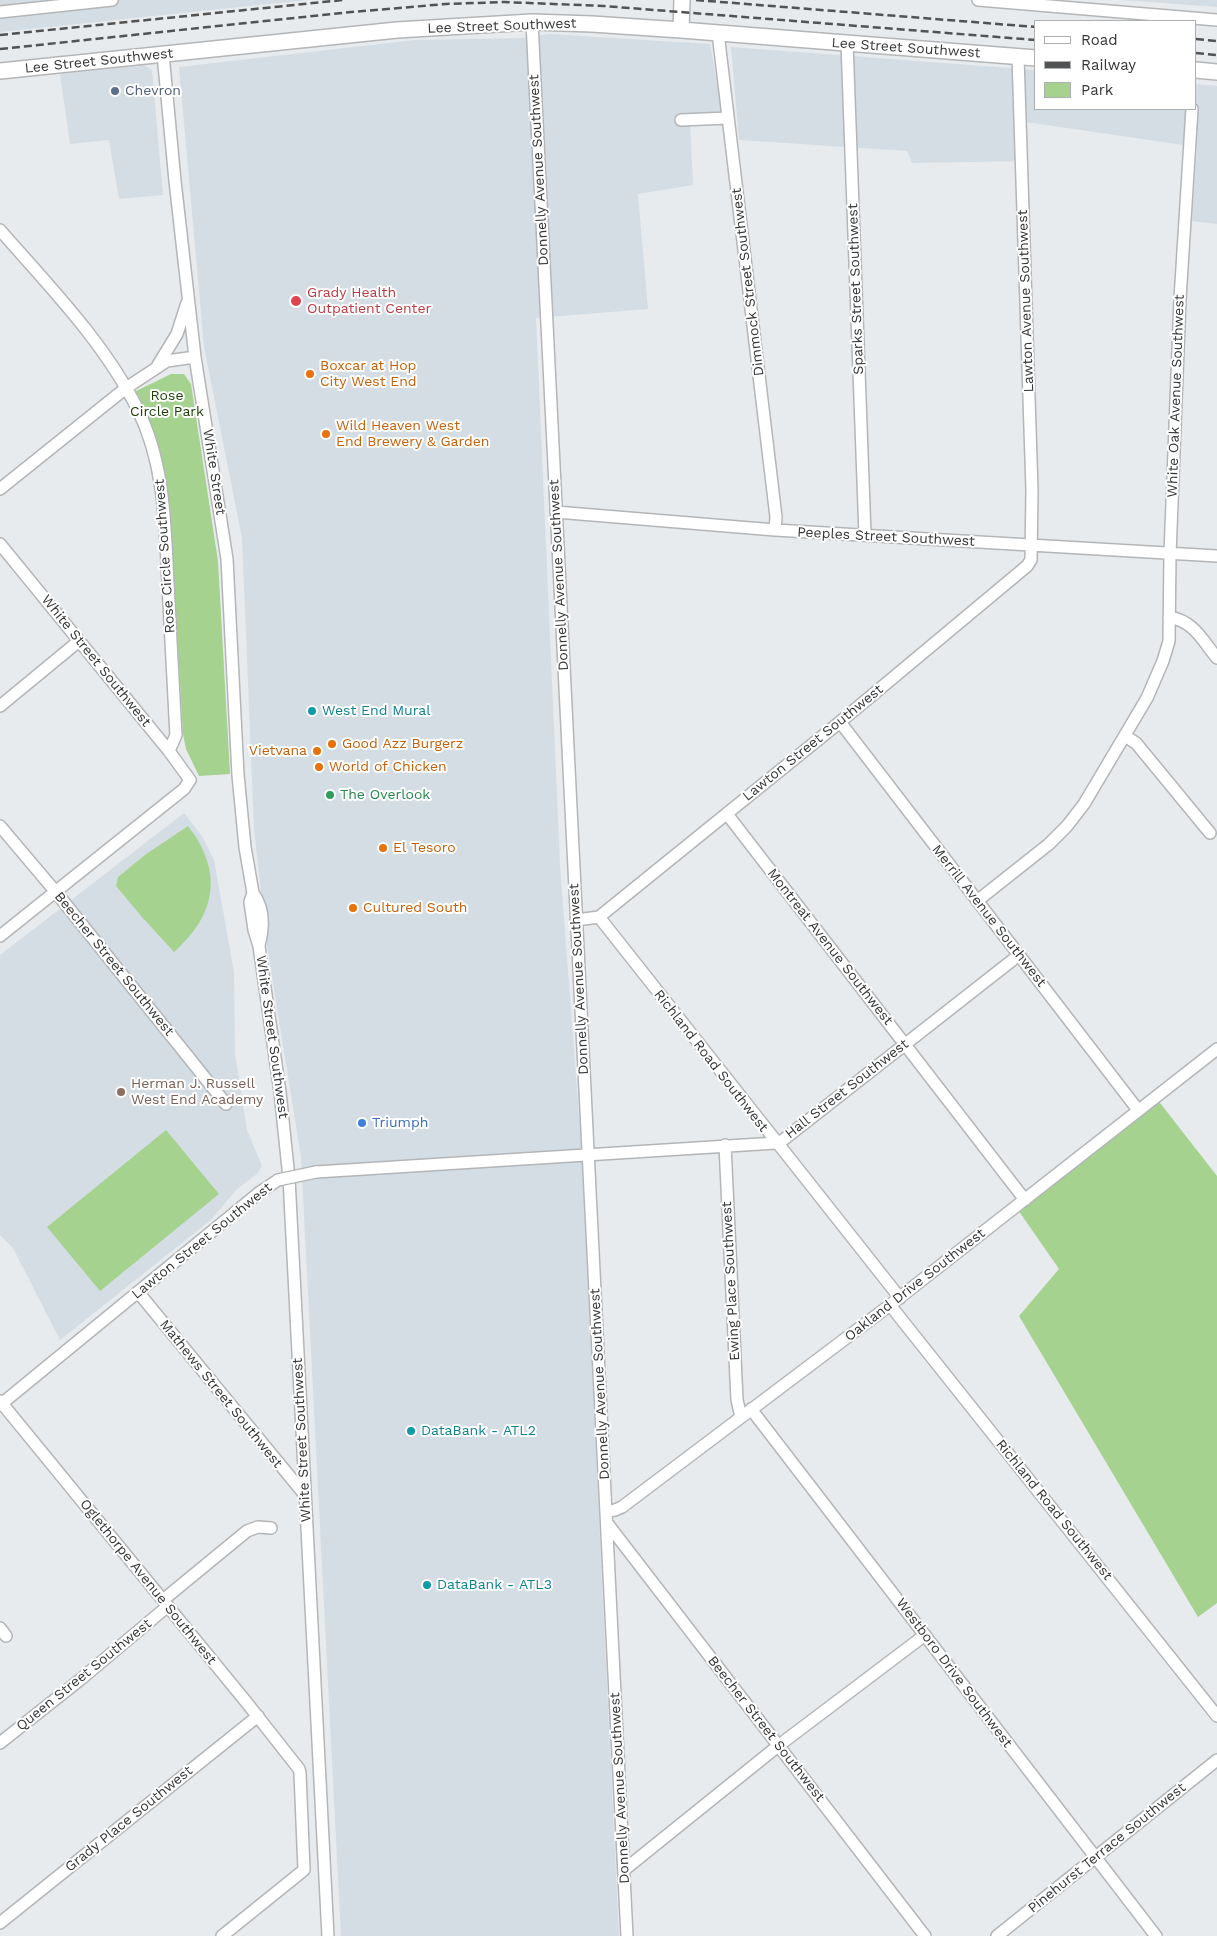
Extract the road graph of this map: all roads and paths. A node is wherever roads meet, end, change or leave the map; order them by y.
1 (112, 0) edge
2 (682, 0) edge
3 (978, 0) edge
4 (0, 12) edge
5 (1217, 20) edge
6 (532, 22) junction
7 (681, 30) junction
8 (718, 33) junction
9 (846, 43) junction
10 (163, 54) junction
11 (1018, 57) junction
12 (1034, 58) edge
13 (1197, 70) edge
14 (0, 71) edge
15 (1217, 72) edge
16 (1192, 110) edge
17 (728, 118) junction
18 (681, 120) dead end
19 (0, 230) edge
20 (188, 299) junction
21 (195, 357) junction
22 (155, 368) junction
23 (126, 388) junction
24 (0, 489) edge
25 (556, 512) junction
26 (775, 530) junction
27 (865, 535) junction
28 (0, 544) edge
29 (1031, 545) junction
30 (1170, 554) junction
31 (1217, 556) edge
32 (1170, 617) junction
33 (78, 641) junction
34 (1217, 658) edge
35 (0, 706) edge
36 (840, 722) junction
37 (1125, 736) junction
38 (169, 751) junction
39 (727, 814) junction
40 (0, 826) edge
41 (244, 830) joint
42 (1210, 833) dead end
43 (55, 891) junction
44 (977, 901) junction
45 (599, 917) junction
46 (576, 920) junction
47 (0, 936) edge
48 (1019, 955) junction
49 (905, 1044) junction
50 (1215, 1055) edge
51 (226, 1104) dead end
52 (1138, 1110) junction
53 (776, 1143) junction
54 (725, 1145) junction
55 (589, 1154) junction
56 (1025, 1200) junction
57 (138, 1292) junction
58 (895, 1301) junction
59 (1, 1403) edge
60 (751, 1409) junction
61 (741, 1417) junction
62 (304, 1495) junction
63 (607, 1517) junction
64 (270, 1528) dead end
65 (166, 1603) junction
66 (924, 1635) junction
67 (258, 1716) junction
68 (1217, 1716) edge
69 (0, 1743) edge
70 (778, 1746) junction
71 (1217, 1760) edge
72 (1095, 1857) junction
73 (624, 1870) junction
74 (0, 1923) edge
75 (222, 1936) edge
76 (328, 1936) edge
77 (627, 1936) edge
78 (924, 1936) edge
79 (997, 1936) edge
80 (1156, 1936) edge

1 - 4 street
2 - 7 main road
3 - 5 street
6 - 7 main road, Lee Street Southwest
6 - 10 main road, Lee Street Southwest
6 - 25 street, Donnelly Avenue Southwest
7 - 8 main road, Lee Street Southwest
8 - 9 main road, Lee Street Southwest
8 - 17 street, Dimmock Street Southwest
9 - 11 main road, Lee Street Southwest
9 - 27 street, Sparks Street Southwest
10 - 14 main road, Lee Street Southwest
10 - 20 street, White Street
11 - 12 main road, Lee Street Southwest
11 - 29 street, Lawton Avenue Southwest
13 - 15 main road
16 - 30 street, White Oak Avenue Southwest
17 - 18 street
17 - 26 street, Dimmock Street Southwest
19 - 23 street, Rose Circle Southwest
20 - 21 street, White Street
20 - 22 street
21 - 22 street
21 - 41 street, White Street
22 - 23 street
23 - 24 street
23 - 38 street, Rose Circle Southwest
25 - 26 street, Peeples Street Southwest
25 - 46 street, Donnelly Avenue Southwest
26 - 27 street, Peeples Street Southwest
27 - 29 street, Peeples Street Southwest
28 - 33 street, White Street Southwest
29 - 30 street, Peeples Street Southwest
29 - 36 street, Lawton Street Southwest
30 - 31 street, Peeples Street Southwest
30 - 32 street, White Oak Avenue Southwest
32 - 34 street
32 - 37 street, White Oak Avenue Southwest
33 - 35 street
33 - 38 street, White Street Southwest
36 - 39 street, Lawton Street Southwest
36 - 44 street, Merrill Avenue Southwest
37 - 42 street
37 - 44 street, White Oak Avenue Southwest
38 - 43 street, White Street Southwest
39 - 45 street, Lawton Street Southwest
39 - 49 street, Montreat Avenue Southwest
40 - 43 street, Beecher Street Southwest
41 - 62 street, White Street Southwest
43 - 47 street
43 - 51 street, Beecher Street Southwest
44 - 48 street, Merrill Avenue Southwest
45 - 46 street
45 - 53 street, Richland Road Southwest
46 - 55 street, Donnelly Avenue Southwest
48 - 49 street, Hall Street Southwest
48 - 52 street, Merrill Avenue Southwest
49 - 53 street, Hall Street Southwest
49 - 56 street, Montreat Avenue Southwest
50 - 52 street, Oakland Drive Southwest
52 - 56 street, Oakland Drive Southwest
53 - 54 street, Hall Street Southwest
53 - 58 street, Richland Road Southwest
54 - 55 street, Hall Street Southwest
54 - 61 street, Ewing Place Southwest
55 - 57 street, Lawton Street Southwest, bridge
55 - 63 street, Donnelly Avenue Southwest
56 - 58 street, Oakland Drive Southwest
57 - 59 street, Lawton Street Southwest
57 - 62 street, Mathews Street Southwest
58 - 60 street, Oakland Drive Southwest
58 - 68 street, Richland Road Southwest
59 - 65 street, Oglethorpe Avenue Southwest
60 - 61 street, Oakland Drive Southwest
60 - 66 street, Westboro Drive Southwest
61 - 63 street, Oakland Drive Southwest
62 - 76 street, White Street Southwest
63 - 70 street, Beecher Street Southwest
63 - 73 street, Donnelly Avenue Southwest
64 - 65 street, Queen Street Southwest
65 - 67 street, Oglethorpe Avenue Southwest
65 - 69 street, Queen Street Southwest
66 - 70 street
66 - 72 street, Westboro Drive Southwest
67 - 74 street, Grady Place Southwest
67 - 75 street, Oglethorpe Avenue Southwest
70 - 73 street
70 - 78 street, Beecher Street Southwest
71 - 72 street, Pinehurst Terrace Southwest
72 - 79 street, Pinehurst Terrace Southwest
72 - 80 street, Westboro Drive Southwest
73 - 77 street, Donnelly Avenue Southwest

